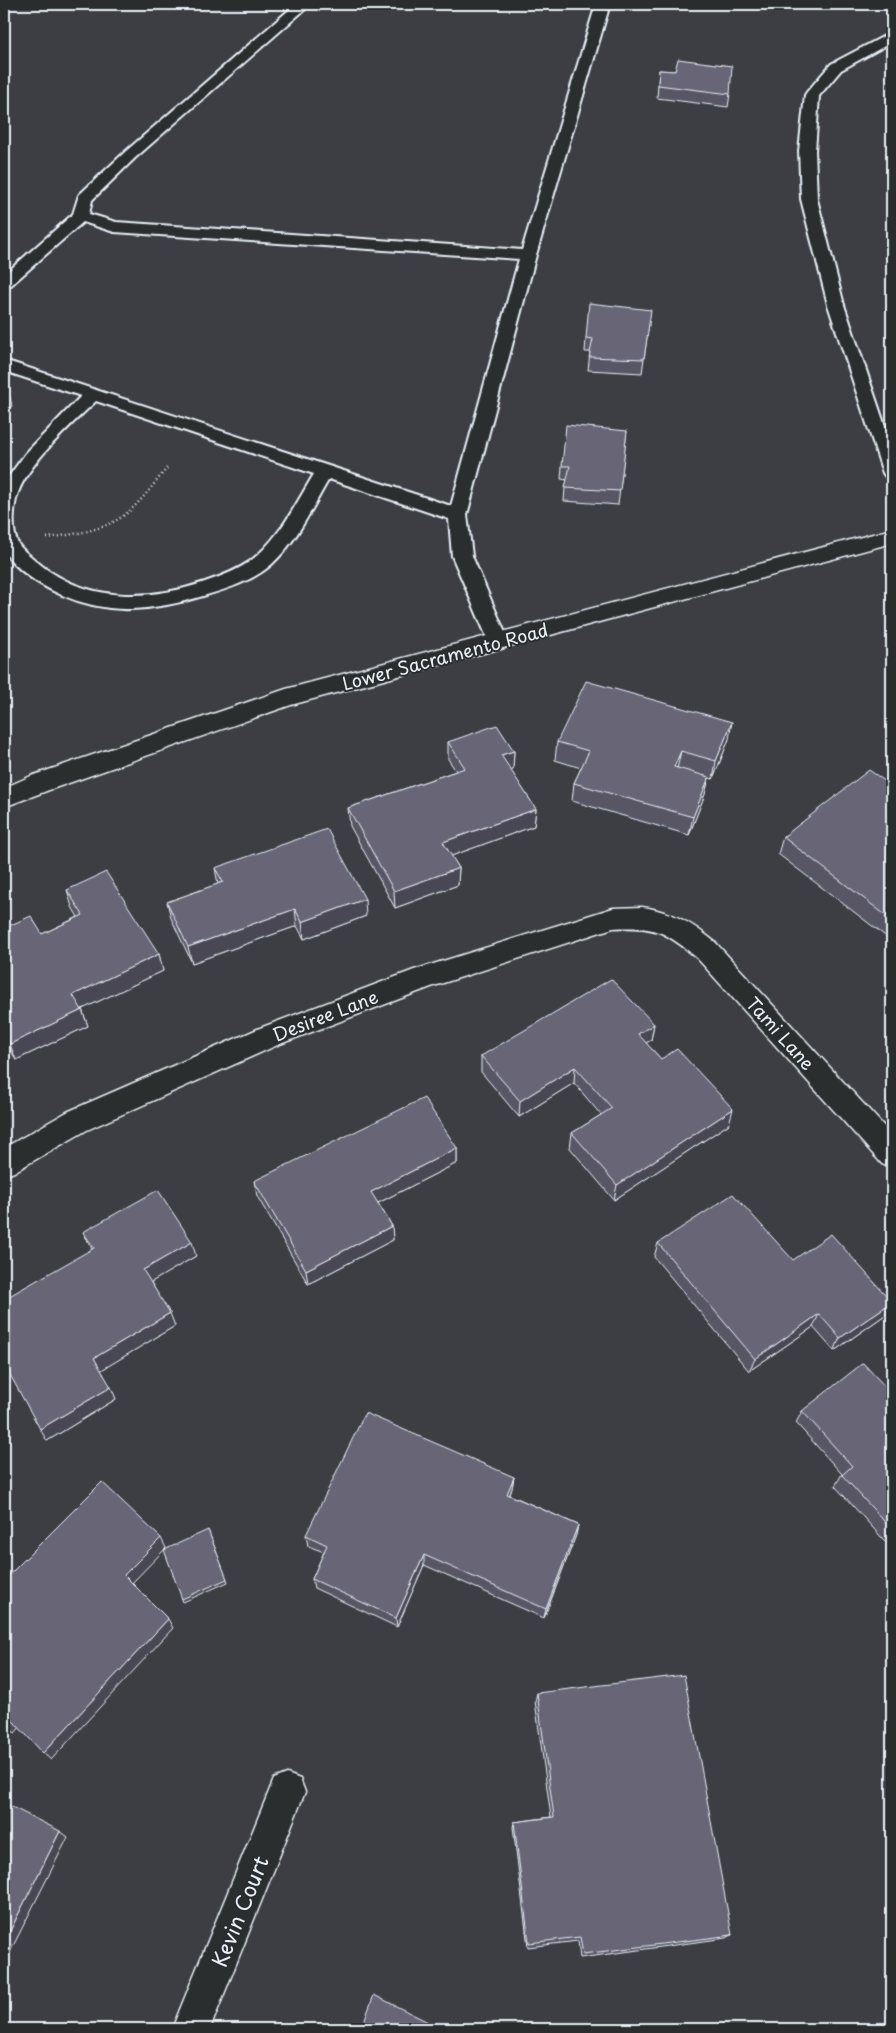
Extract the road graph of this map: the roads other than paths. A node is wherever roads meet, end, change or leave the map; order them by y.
1 (304, 4) edge
2 (603, 4) edge
3 (892, 36) edge
4 (80, 216) junction
5 (528, 255) junction
6 (4, 283) edge
7 (4, 365) edge
8 (93, 394) junction
9 (325, 471) junction
10 (892, 474) edge
11 (458, 515) junction
12 (892, 536) edge
13 (499, 642) junction
14 (4, 798) edge
15 (662, 920) joint
16 (892, 1155) edge
17 (4, 1163) edge
18 (287, 1792) dead end
19 (191, 2029) edge

1 - 4 lane
2 - 5 lane
3 - 10 lane
4 - 5 lane
4 - 6 lane
5 - 11 lane
7 - 8 lane
8 - 9 lane
8 - 9 lane
9 - 11 lane
11 - 13 lane
12 - 13 street, Lower Sacramento Road
13 - 14 street, Lower Sacramento Road
15 - 16 street, Tami Lane
15 - 17 street, Desiree Lane
18 - 19 street, Kevin Court

